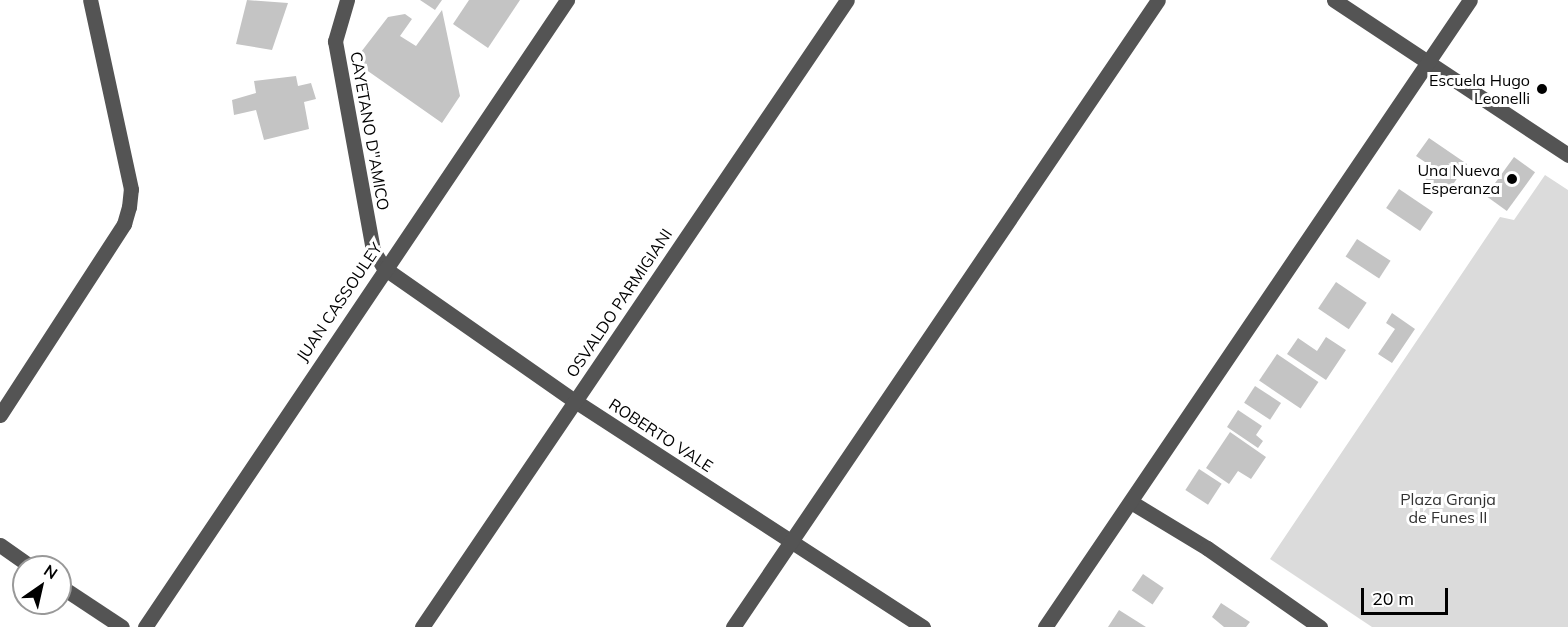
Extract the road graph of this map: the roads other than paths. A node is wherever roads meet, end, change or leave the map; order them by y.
1 (90, 0) edge
2 (347, 0) edge
3 (567, 0) edge
4 (846, 0) edge
5 (1158, 0) edge
6 (1334, 0) edge
7 (1470, 0) edge
8 (1428, 62) junction
9 (1568, 155) edge
10 (384, 268) junction
11 (575, 401) junction
12 (0, 415) edge
13 (1131, 502) junction
14 (792, 540) junction
15 (0, 545) edge
16 (15, 555) edge
17 (72, 593) edge
18 (122, 627) edge
19 (145, 627) edge
20 (422, 627) edge
21 (734, 627) edge
22 (923, 627) edge
23 (1045, 627) edge
24 (1320, 627) edge

1 - 12 street
2 - 10 street, CAYETANO D''AMICO
3 - 10 street, JUAN CASSOULEY
4 - 11 street, OSVALDO PARMIGIANI
5 - 14 street
6 - 8 street
7 - 8 street
8 - 9 street
8 - 13 street
10 - 11 street, ROBERTO VALE
10 - 19 street, JUAN CASSOULEY
11 - 14 street, ROBERTO VALE
11 - 20 street, OSVALDO PARMIGIANI
13 - 23 street
13 - 24 street
14 - 21 street
14 - 22 street, ROBERTO VALE
15 - 16 street
17 - 18 street

